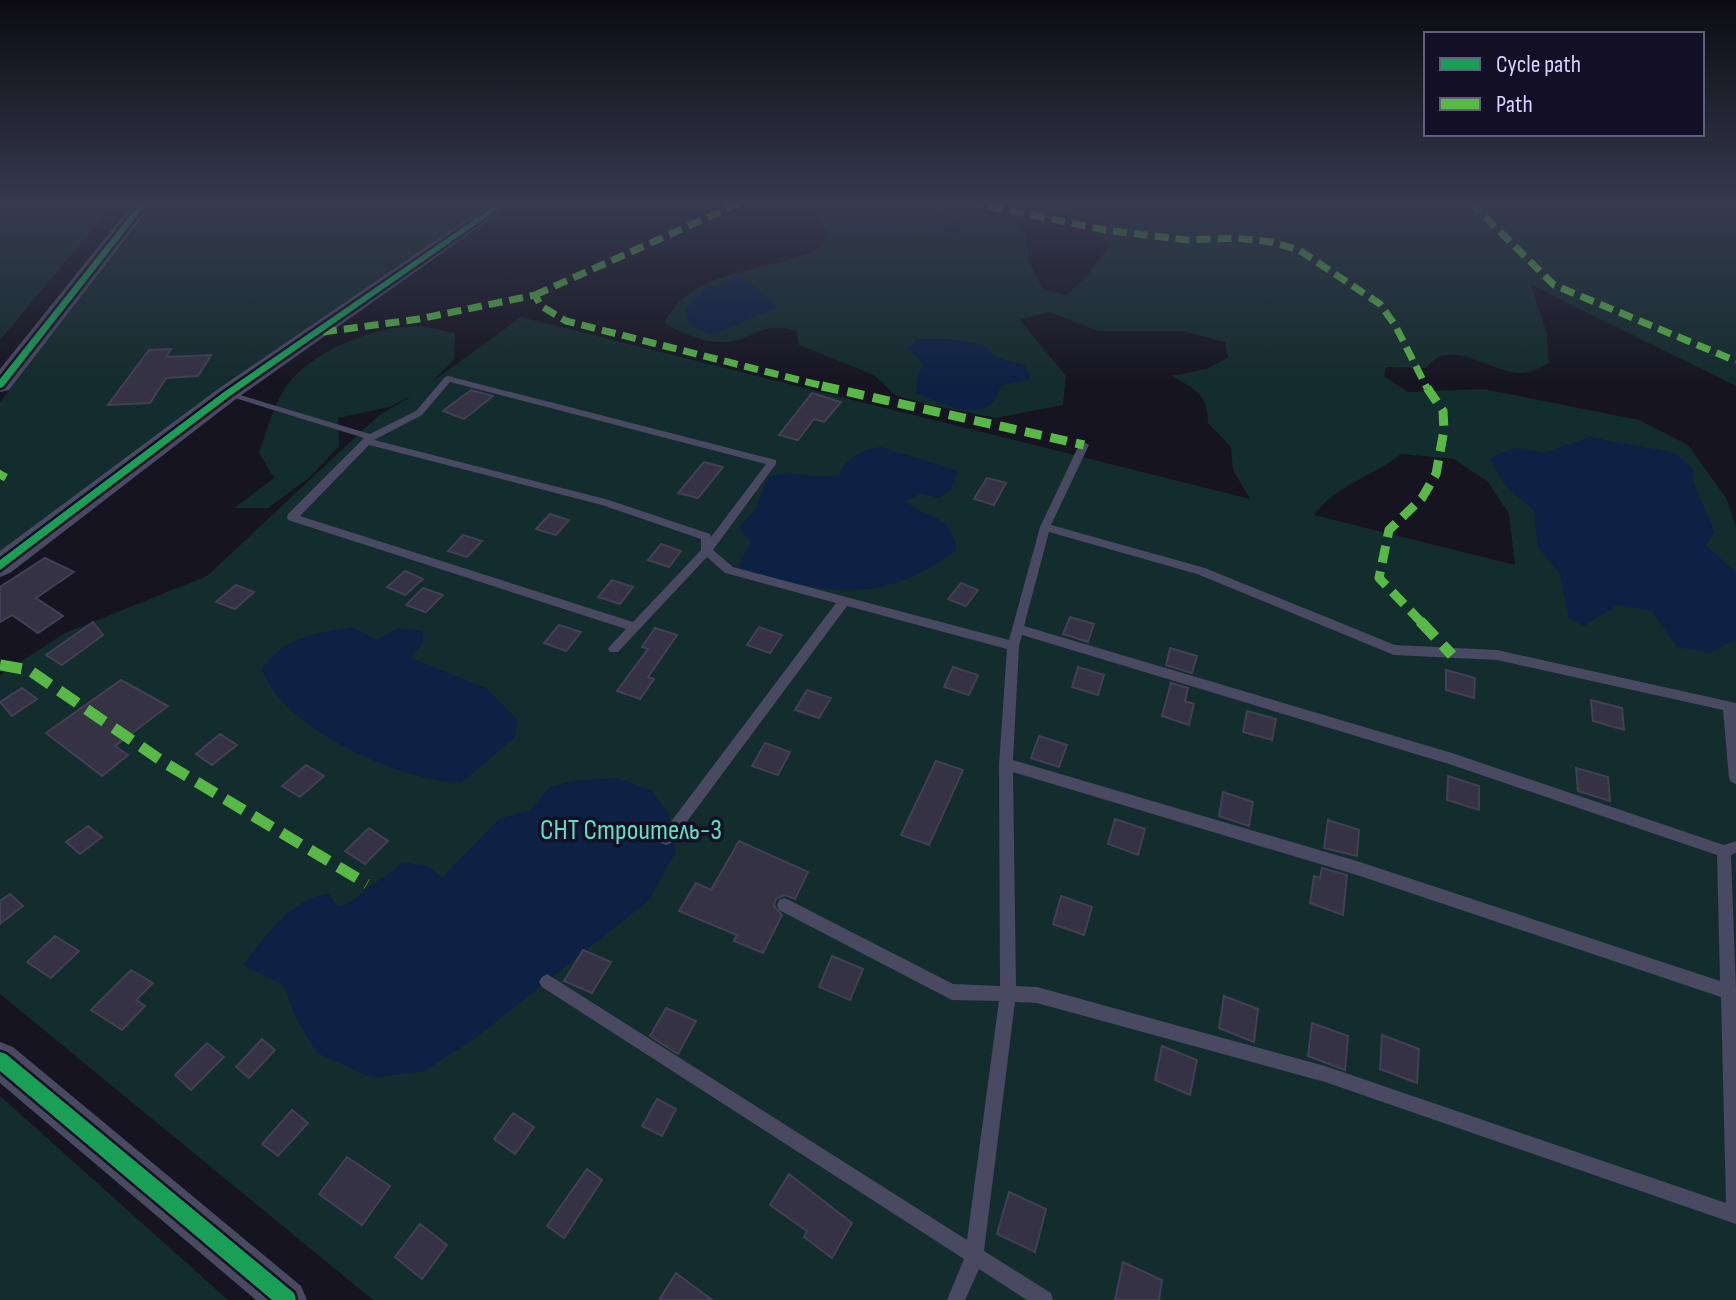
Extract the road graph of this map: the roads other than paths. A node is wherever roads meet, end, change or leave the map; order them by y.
1 (96, 263) edge
2 (416, 263) edge
3 (0, 385) edge
4 (227, 394) junction
5 (369, 439) junction
6 (1084, 445) dead end
7 (1045, 527) junction
8 (707, 551) junction
9 (0, 566) edge
10 (844, 601) junction
11 (635, 627) junction
12 (1018, 629) junction
13 (1013, 646) junction
14 (614, 649) dead end
15 (1733, 707) edge
16 (1006, 764) junction
17 (1736, 778) edge
18 (666, 839) dead end
19 (1730, 849) edge
20 (784, 905) dead end
21 (547, 982) dead end
22 (1727, 991) junction
23 (1008, 992) junction
24 (0, 1060) edge
25 (1736, 1214) edge
26 (974, 1258) junction
27 (287, 1300) edge
28 (956, 1300) edge
29 (1044, 1300) edge

1 - 3 street
2 - 4 street
4 - 5 lane
4 - 9 street
5 - 8 lane
5 - 8 lane
5 - 11 lane
6 - 7 lane
7 - 12 lane
7 - 15 lane
8 - 10 lane
8 - 11 lane
10 - 13 lane
10 - 18 lane
11 - 14 lane
12 - 13 lane
12 - 19 lane
13 - 16 lane
15 - 17 lane
16 - 22 lane
16 - 23 lane
19 - 22 lane
20 - 23 lane
21 - 26 lane
22 - 25 lane
23 - 25 lane
23 - 26 lane
24 - 27 street
26 - 28 lane
26 - 29 lane

